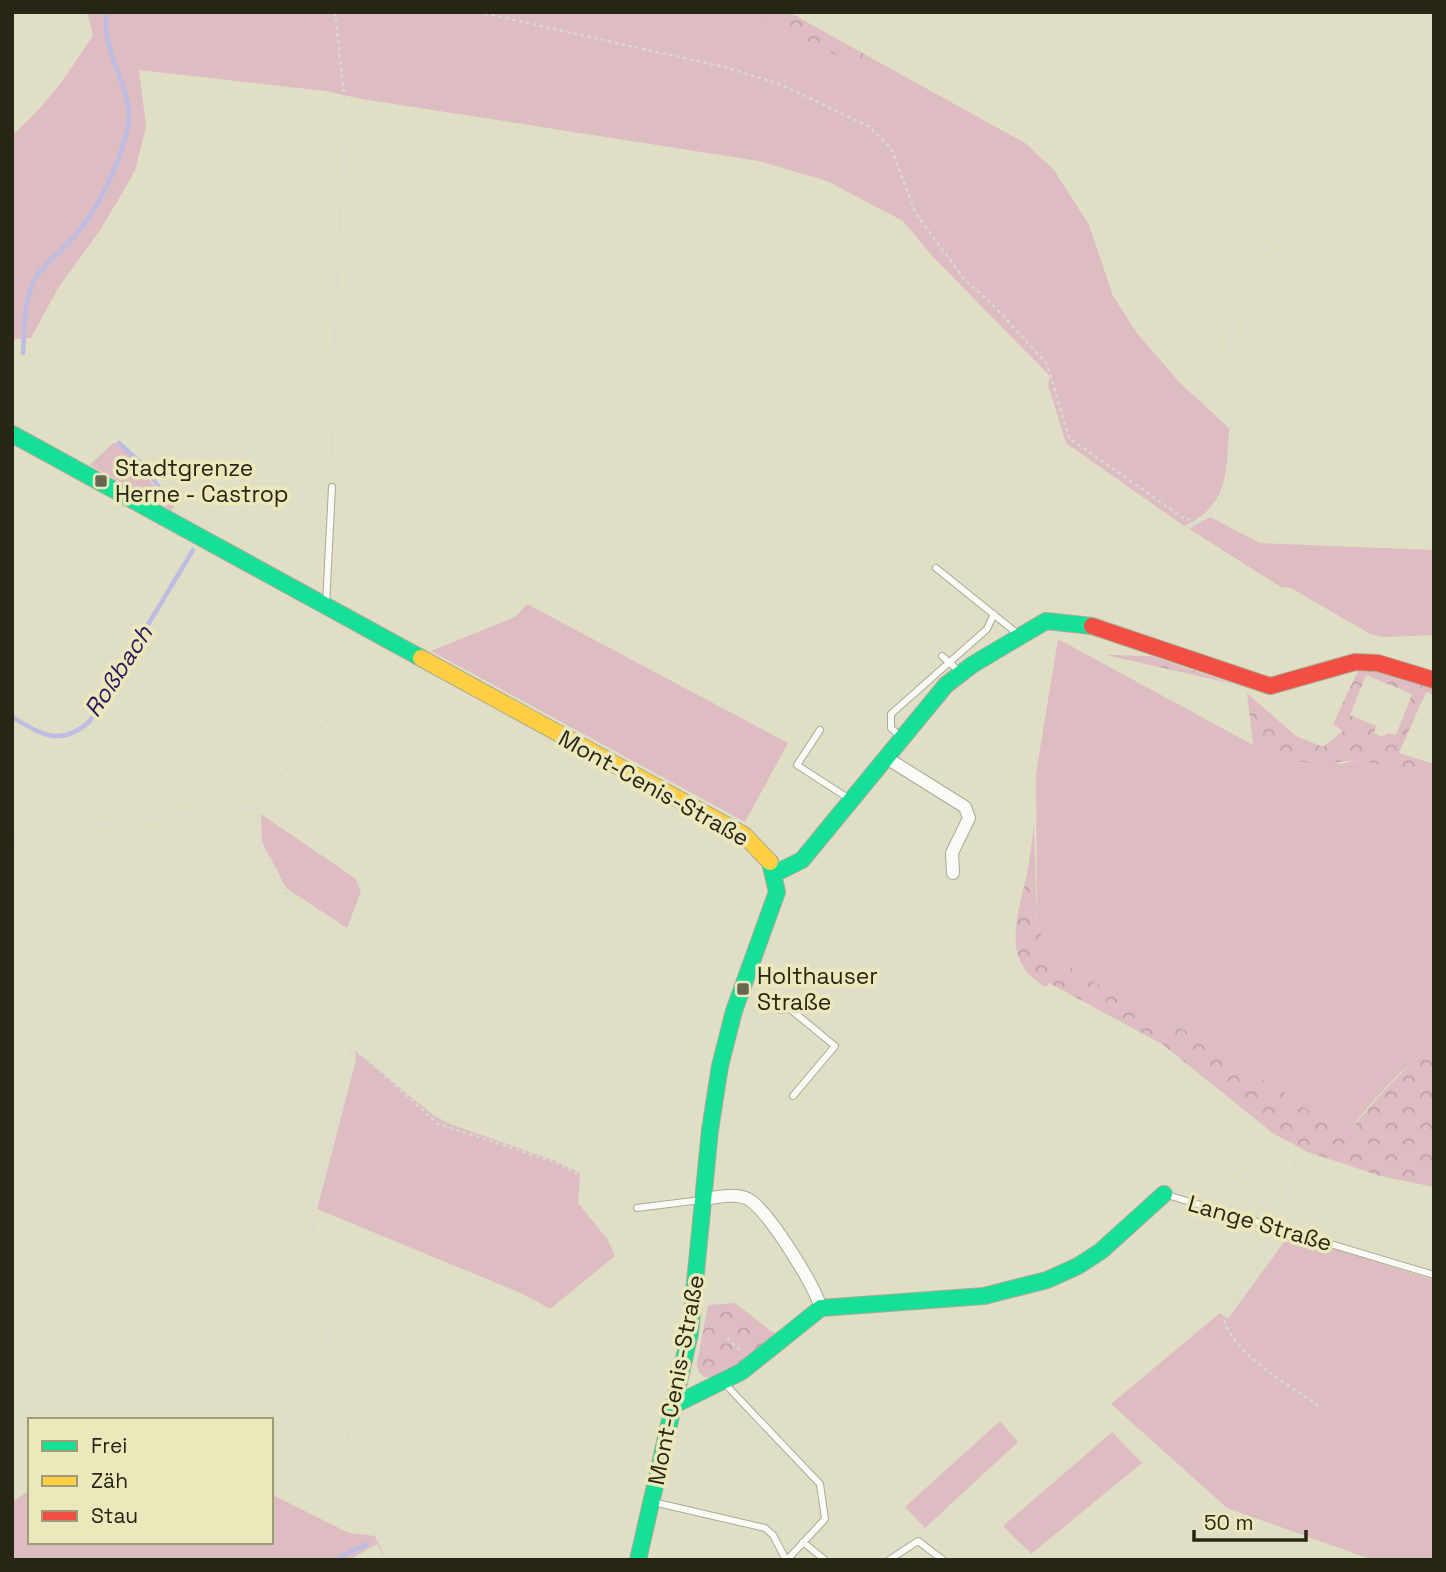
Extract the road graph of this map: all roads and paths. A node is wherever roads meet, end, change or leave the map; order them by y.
1 (335, 12) edge
2 (478, 12) edge
3 (1434, 154) edge
4 (12, 434) edge
5 (332, 487) joint
6 (1197, 522) junction
7 (936, 568) dead end
8 (325, 606) junction
9 (994, 614) junction
10 (1046, 621) junction
11 (1021, 636) junction
12 (407, 651) junction
13 (942, 656) dead end
14 (955, 668) junction
15 (1434, 680) edge
16 (821, 730) dead end
17 (901, 737) junction
18 (885, 757) junction
19 (850, 799) junction
20 (256, 808) junction
21 (12, 840) edge
22 (776, 873) junction
23 (953, 873) dead end
24 (761, 942) junction
25 (1037, 1002) dead end
26 (780, 1010) dead end
27 (351, 1052) junction
28 (1114, 1056) dead end
29 (614, 1083) dead end
30 (1165, 1083) dead end
31 (793, 1096) dead end
32 (1138, 1113) dead end
33 (1190, 1149) dead end
34 (1134, 1155) dead end
35 (1234, 1170) junction
36 (1142, 1180) dead end
37 (1164, 1194) joint
38 (1290, 1194) junction
39 (704, 1199) junction
40 (637, 1208) joint
41 (1291, 1210) junction
42 (1286, 1226) junction
43 (1434, 1253) edge
44 (1434, 1275) edge
45 (821, 1308) junction
46 (723, 1382) junction
47 (674, 1405) junction
48 (1318, 1406) dead end
49 (651, 1502) junction
50 (803, 1542) junction
51 (932, 1551) junction
52 (1028, 1551) dead end
53 (390, 1560) edge
54 (638, 1560) edge
55 (787, 1560) edge
56 (825, 1560) edge
57 (889, 1560) edge
58 (943, 1560) edge

1 - 5 path
2 - 6 path
3 - 6 path
4 - 8 main road, Mont-Cenis-Straße
5 - 8 lane
6 - 10 path
7 - 9 lane
8 - 12 main road, Mont-Cenis-Straße
9 - 11 lane
9 - 14 lane
10 - 11 main road
10 - 15 main road
11 - 14 main road
12 - 20 path
12 - 22 main road, Mont-Cenis-Straße
13 - 14 lane
14 - 17 main road
14 - 17 lane
16 - 19 lane
17 - 18 main road
18 - 19 main road
18 - 23 street
19 - 22 main road
20 - 21 path
20 - 27 path
22 - 24 main road, Mont-Cenis-Straße
24 - 29 path
24 - 39 main road, Mont-Cenis-Straße
25 - 28 path
26 - 31 lane
27 - 40 path
27 - 53 path
30 - 32 path
33 - 35 path
34 - 36 path
35 - 38 path
35 - 38 path
37 - 42 lane, Lange Straße
37 - 45 main road, Lange Straße
38 - 41 path
39 - 40 lane
39 - 45 street
39 - 47 main road, Mont-Cenis-Straße
41 - 42 path
41 - 43 path
42 - 44 lane, Lange Straße
42 - 48 path
45 - 46 main road
46 - 47 main road
46 - 50 lane
47 - 49 main road, Mont-Cenis-Straße
49 - 54 main road, Mont-Cenis-Straße
49 - 55 lane
50 - 55 lane
50 - 56 lane
51 - 52 path
51 - 57 lane
51 - 58 lane

